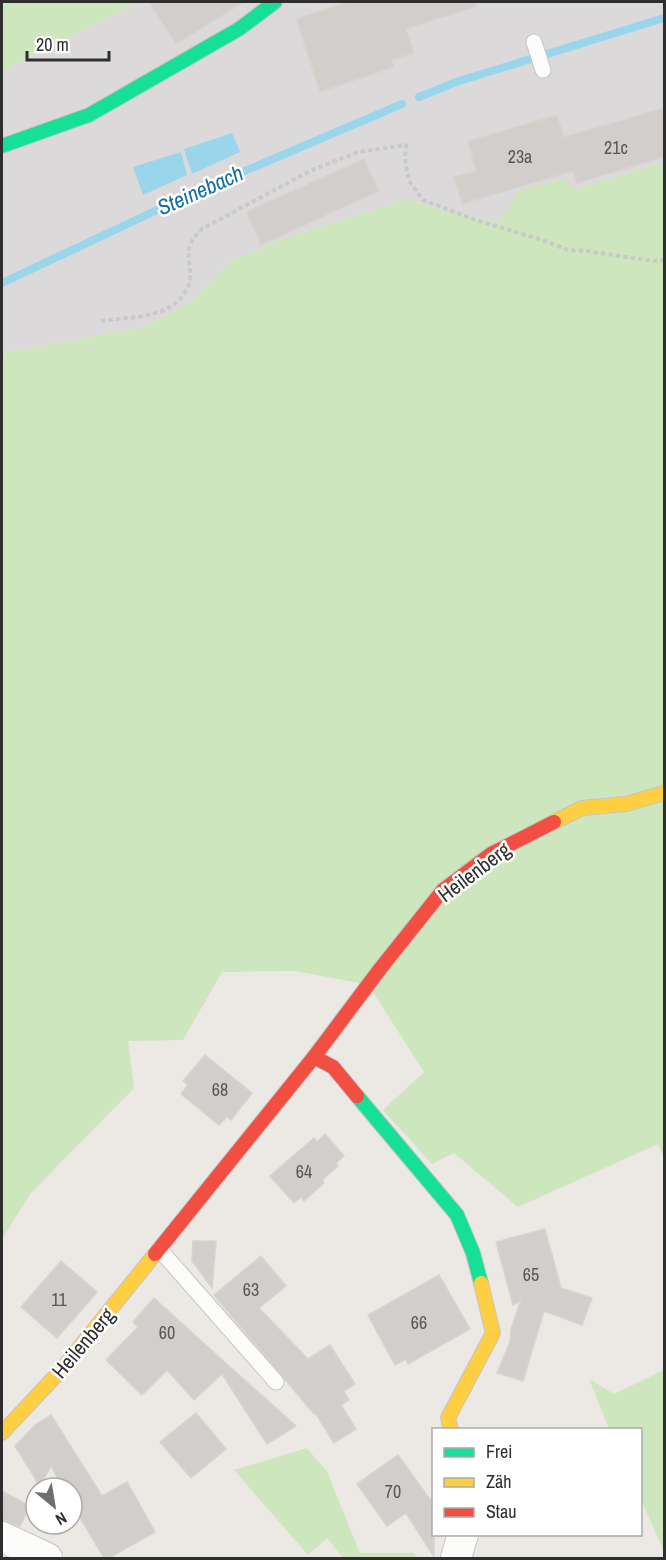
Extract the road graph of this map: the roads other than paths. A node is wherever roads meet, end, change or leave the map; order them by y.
1 (275, 2) edge
2 (534, 42) dead end
3 (543, 70) dead end
4 (2, 146) edge
5 (664, 793) edge
6 (314, 1058) junction
7 (160, 1250) junction
8 (276, 1382) dead end
9 (450, 1428) edge
10 (2, 1433) edge
11 (462, 1536) edge
12 (2, 1537) edge
13 (47, 1558) edge
14 (456, 1558) edge

1 - 4 street
2 - 3 lane
5 - 6 street, Heilenberg
6 - 7 street, Heilenberg
6 - 9 street
7 - 8 lane
7 - 10 street, Heilenberg
11 - 14 street
12 - 13 street

